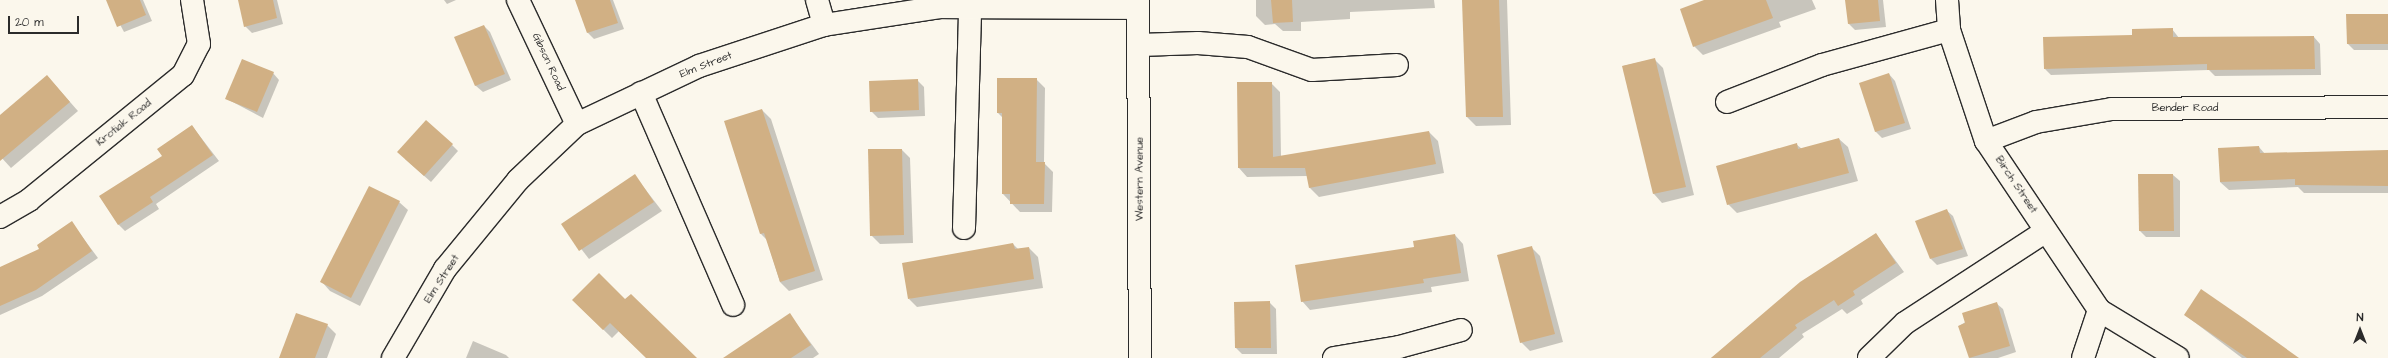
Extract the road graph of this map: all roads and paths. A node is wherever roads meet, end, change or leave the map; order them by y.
1 (192, 0) edge
2 (518, 0) edge
3 (817, 0) edge
4 (1947, 0) edge
5 (947, 4) edge
6 (1138, 4) edge
7 (970, 7) junction
8 (824, 25) junction
9 (1949, 30) junction
10 (1140, 46) junction
11 (1396, 65) dead end
12 (641, 93) junction
13 (1727, 102) dead end
14 (2388, 106) edge
15 (577, 124) junction
16 (1986, 141) junction
17 (0, 216) edge
18 (964, 228) dead end
19 (2046, 231) junction
20 (733, 305) dead end
21 (2099, 310) junction
22 (1461, 330) dead end
23 (393, 358) edge
24 (1140, 358) edge
25 (1334, 358) edge
26 (1869, 358) edge
27 (2083, 358) edge
28 (2178, 358) edge

1 - 17 street, Krotiak Road
2 - 15 street, Gibson Road
3 - 8 street
4 - 9 street, Birch Street
5 - 7 street, Elm Street
5 - 8 street, Elm Street
6 - 7 street, Elm Street
6 - 10 street, Western Avenue
7 - 18 street
8 - 12 street, Elm Street
9 - 13 street
9 - 16 street, Birch Street
10 - 11 street
10 - 24 street, Western Avenue
12 - 15 street, Elm Street
12 - 20 street
14 - 16 street, Bender Road
15 - 23 street, Elm Street
16 - 19 street, Birch Street
19 - 21 street, Birch Street
19 - 26 street
21 - 27 street
21 - 28 street
22 - 25 street

